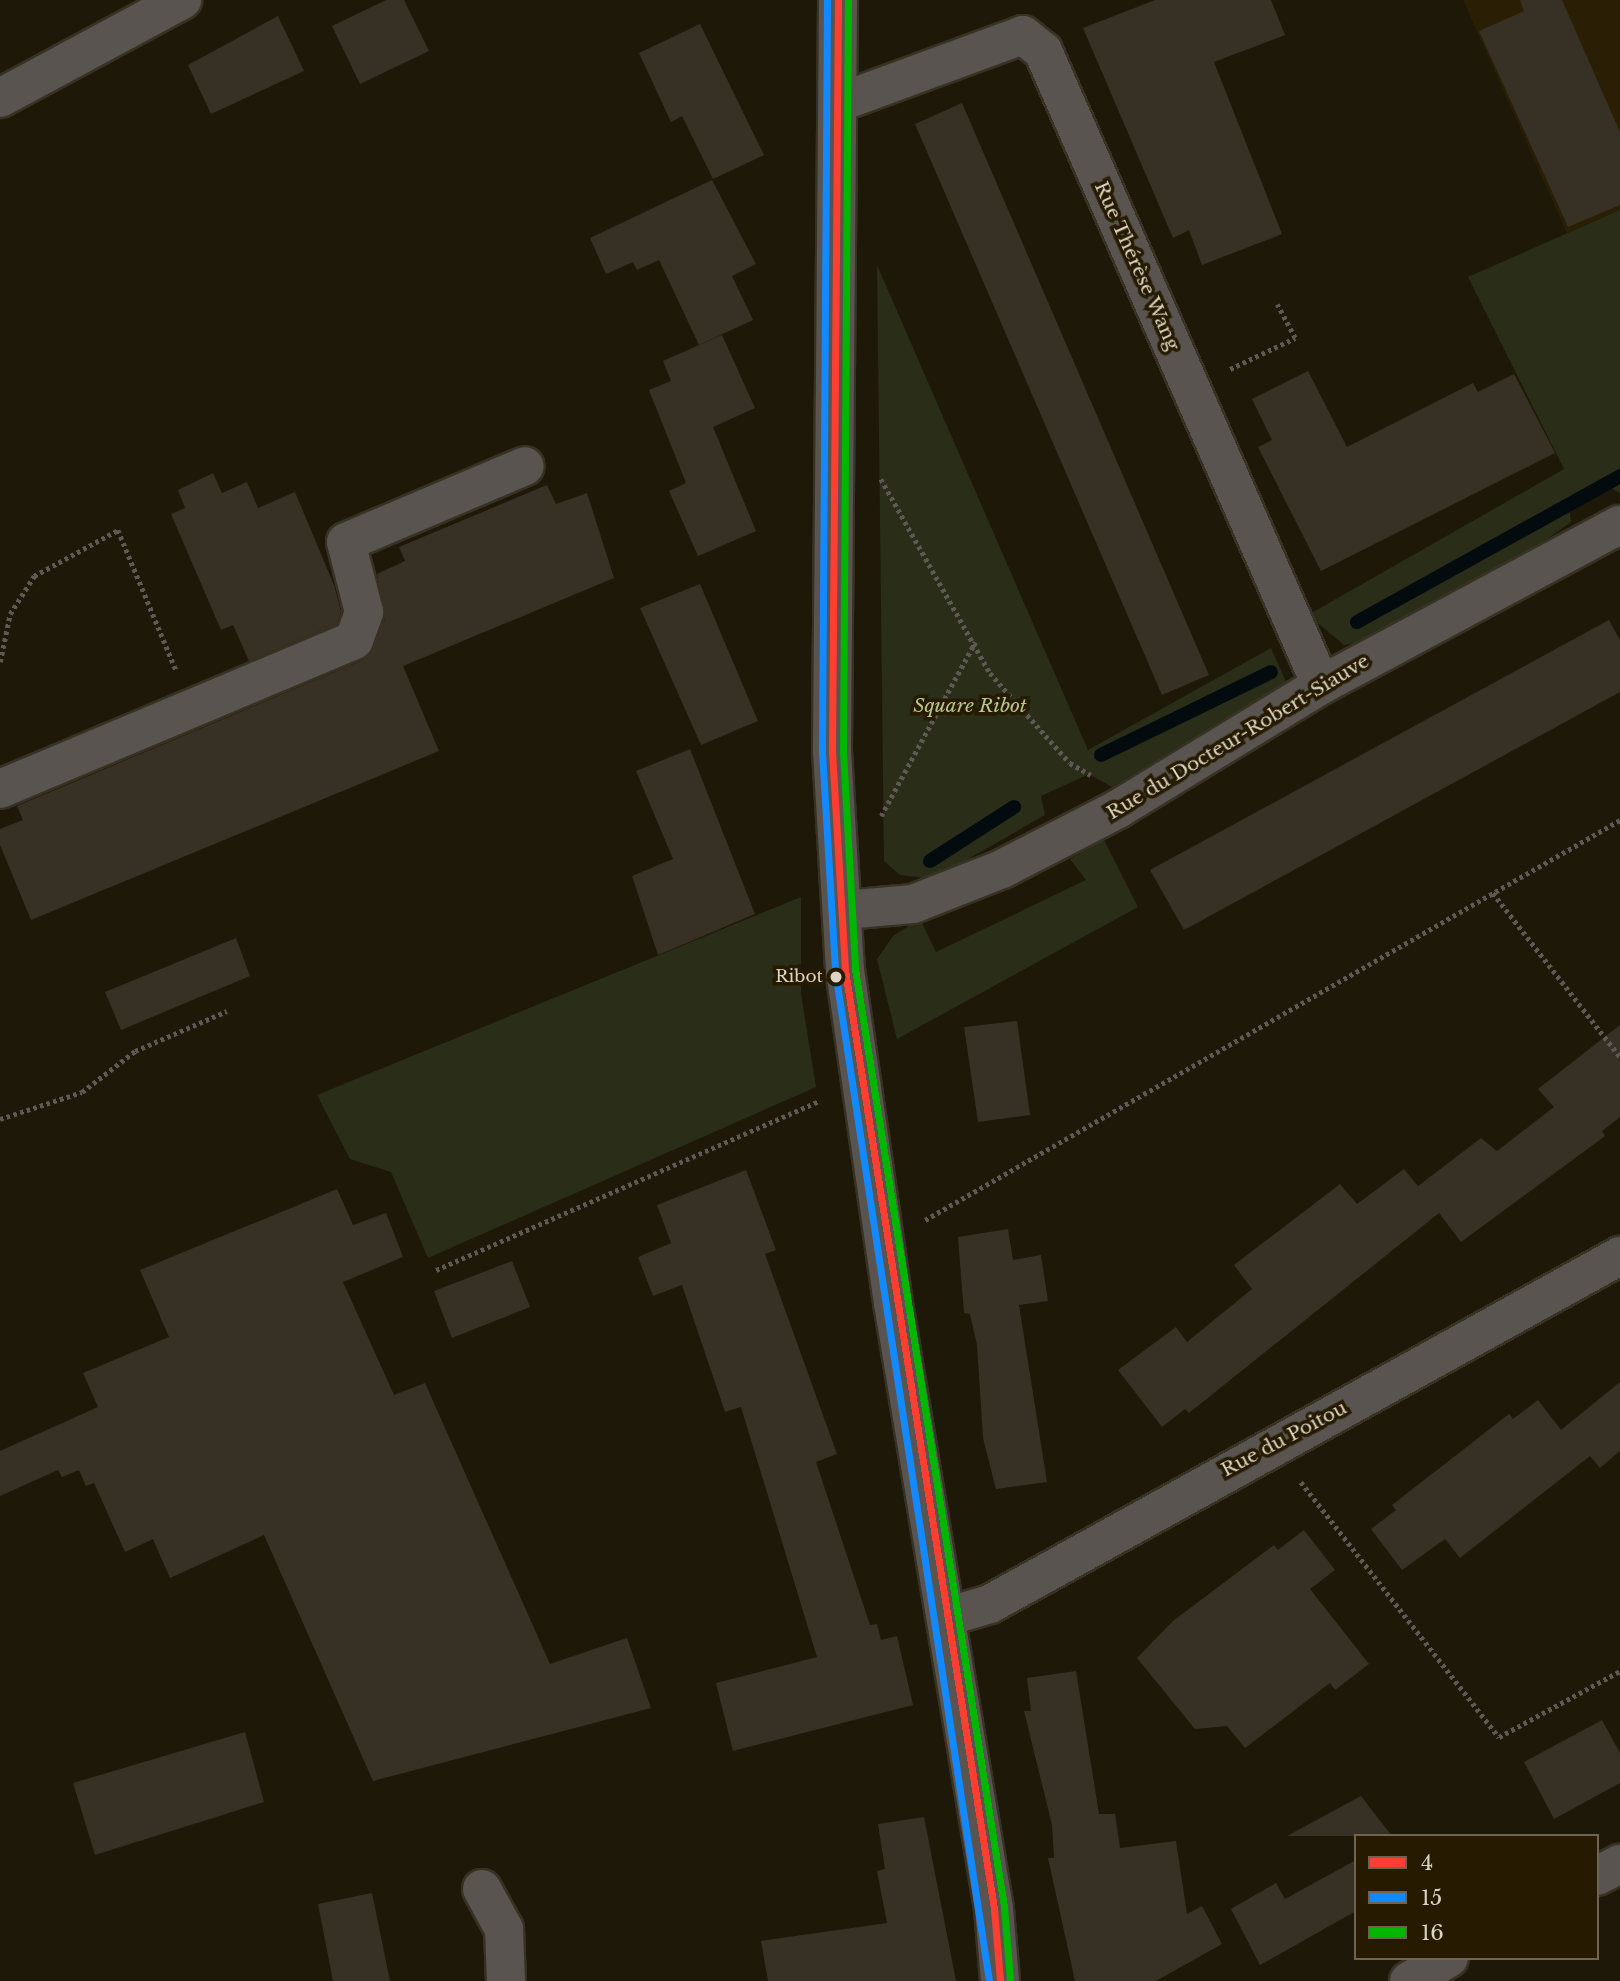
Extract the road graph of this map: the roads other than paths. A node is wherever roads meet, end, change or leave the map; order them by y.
1 (182, 0) edge
2 (838, 0) edge
3 (0, 97) edge
4 (838, 103) junction
5 (525, 466) dead end
6 (1620, 525) edge
7 (1321, 685) junction
8 (0, 789) edge
9 (842, 893) junction
10 (1620, 1256) edge
11 (946, 1617) junction
12 (1620, 1864) edge
13 (1599, 1874) edge
14 (482, 1889) dead end
15 (1446, 1960) edge
16 (506, 1981) edge
17 (1000, 1981) edge
18 (1409, 1981) edge

1 - 3 street
2 - 4 street
4 - 7 street, Rue Thérèse Wang
4 - 9 street
5 - 8 street
6 - 7 street, Rue du Docteur-Robert-Siauve
7 - 9 street, Rue du Docteur-Robert-Siauve
9 - 11 street
10 - 11 street, Rue du Poitou
11 - 17 street
12 - 13 street
14 - 16 street
15 - 18 street

